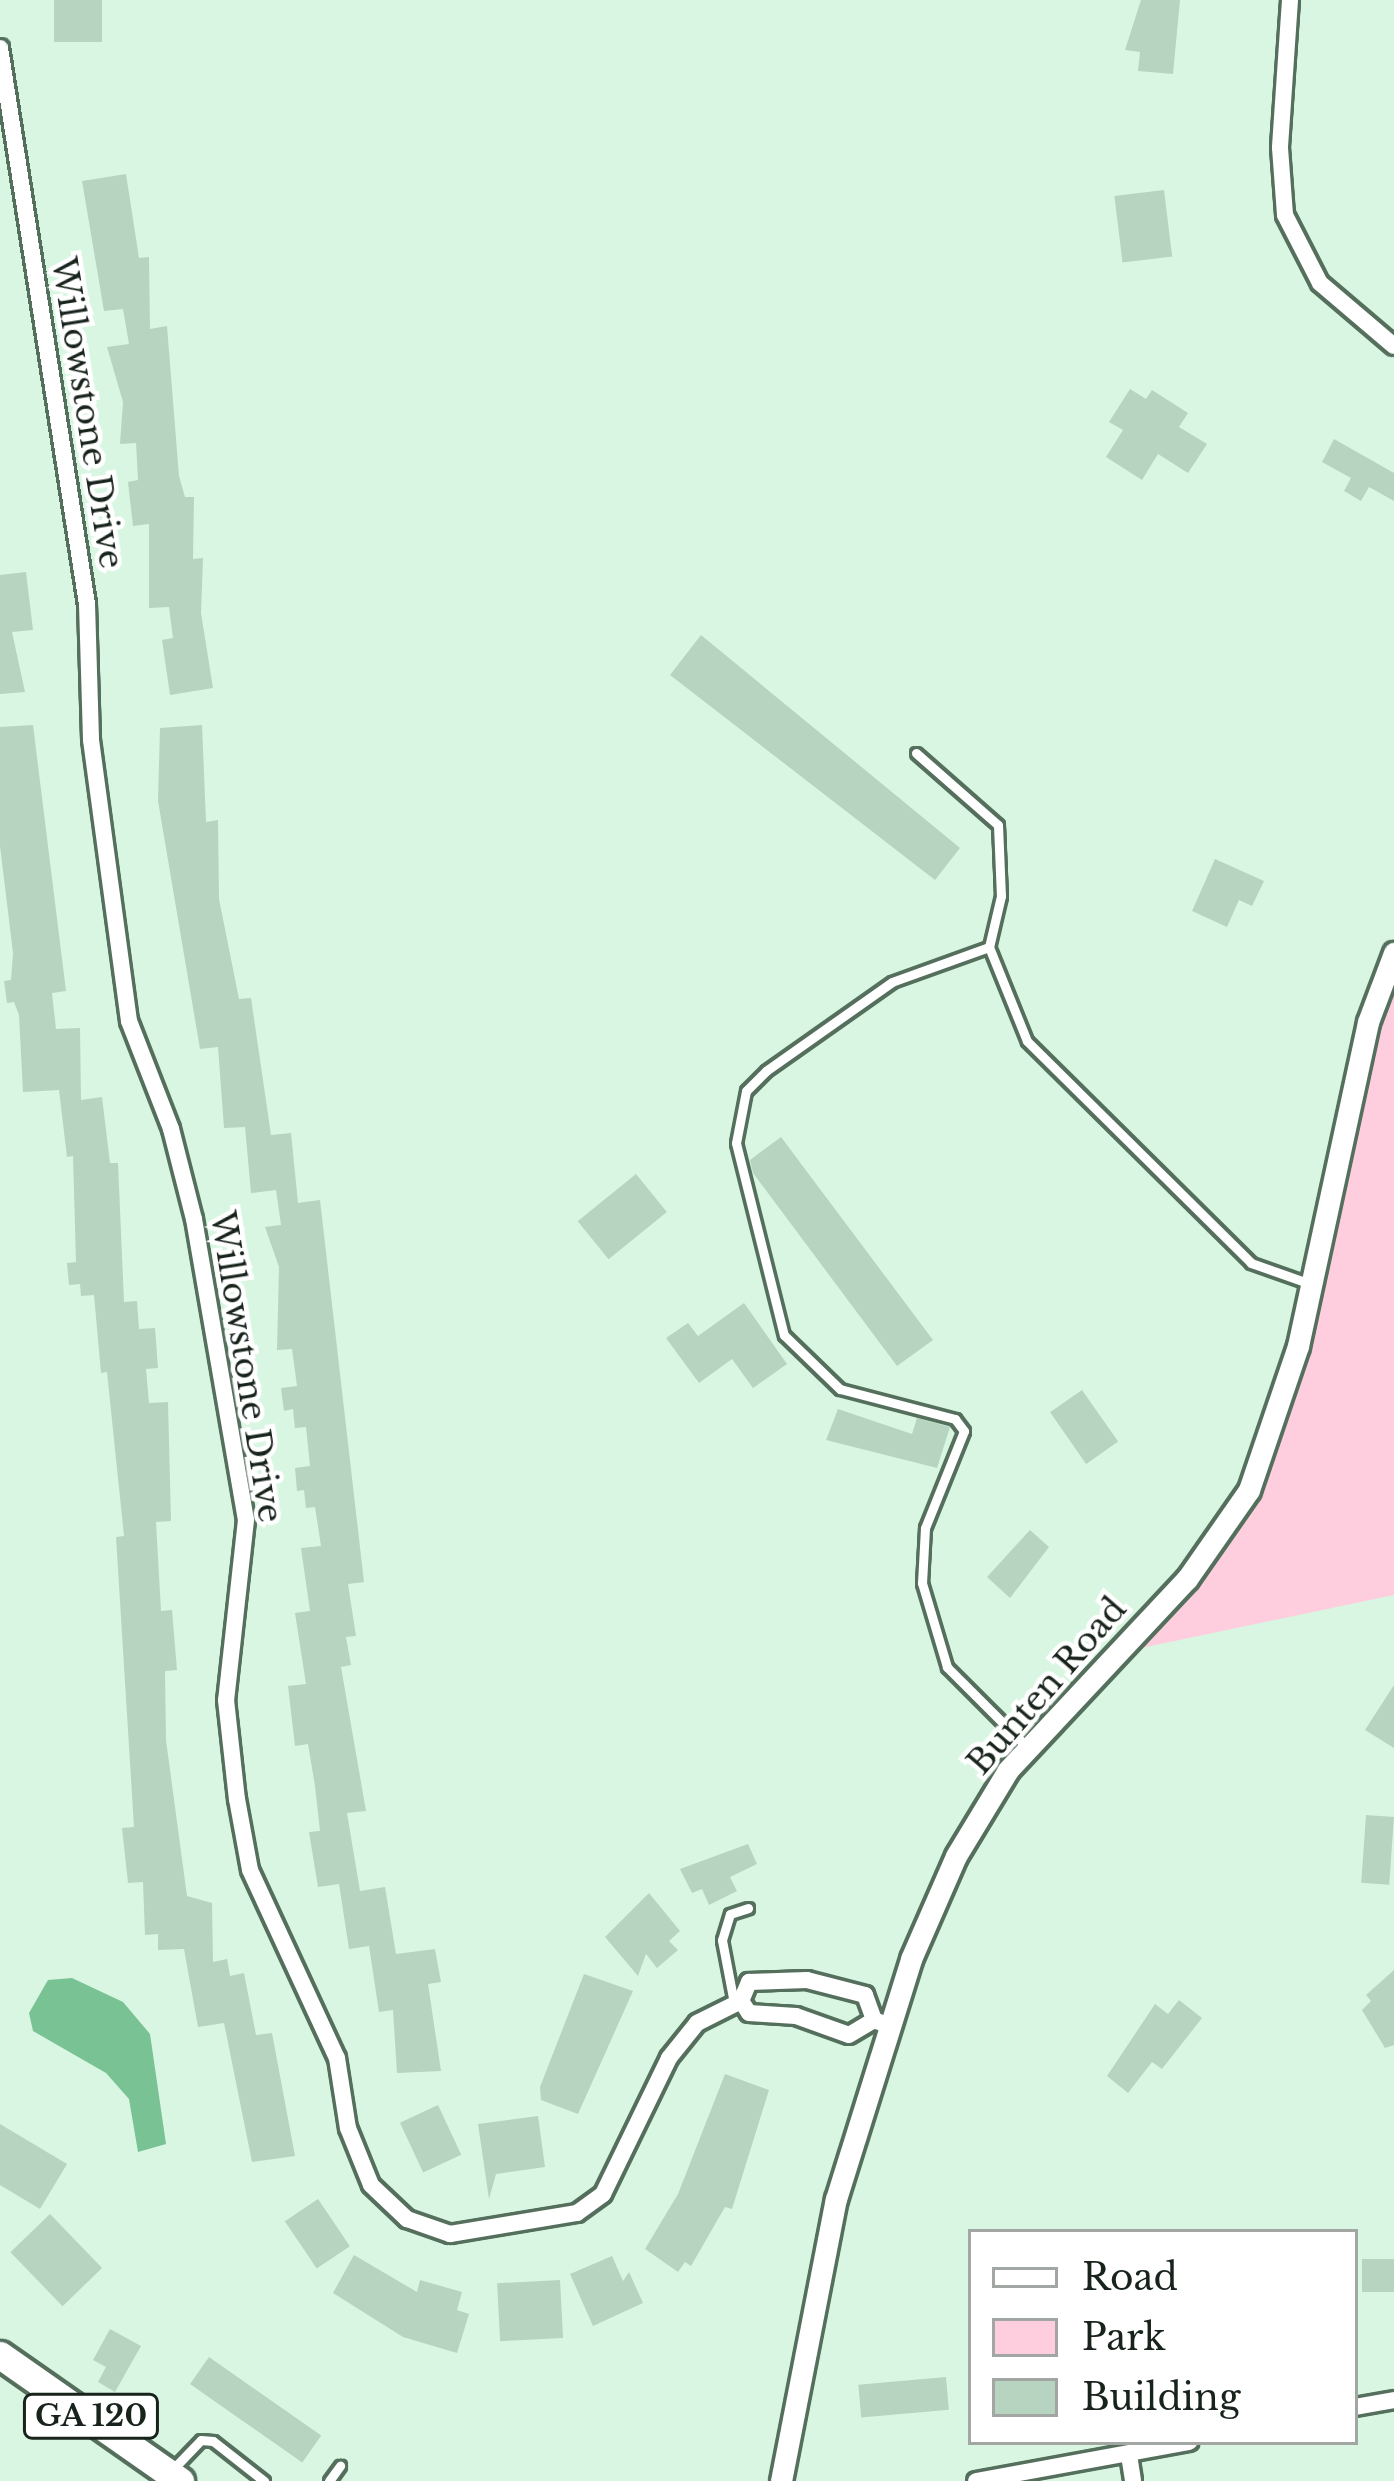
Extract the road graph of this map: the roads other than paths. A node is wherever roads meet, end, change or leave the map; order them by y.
1 (1290, 0) edge
2 (0, 48) edge
3 (1394, 346) edge
4 (916, 753) dead end
5 (988, 947) junction
6 (1394, 952) edge
7 (1311, 1284) junction
8 (1028, 1748) junction
9 (748, 1907) dead end
10 (788, 1981) junction
11 (738, 2002) junction
12 (786, 2014) junction
13 (881, 2023) junction
14 (0, 2355) edge
15 (1394, 2400) edge
16 (1358, 2407) edge
17 (1175, 2445) edge
18 (1129, 2455) junction
19 (340, 2466) dead end
20 (175, 2477) edge
21 (264, 2481) edge
22 (329, 2481) edge
23 (781, 2481) edge
24 (976, 2481) edge
25 (1133, 2481) edge

1 - 3 street
2 - 11 street, Willowstone Drive
4 - 5 lane
5 - 7 lane
5 - 8 lane
6 - 7 street, Bunten Road
7 - 8 street, Bunten Road
8 - 13 street, Bunten Road
9 - 11 lane
10 - 11 street, Willowstone Drive
10 - 12 street
10 - 13 street
11 - 12 street
12 - 13 street
13 - 23 street, Bunten Road
14 - 20 main road, GA 120
15 - 16 street
17 - 18 street
18 - 24 street
18 - 25 street
19 - 22 lane
20 - 21 lane

